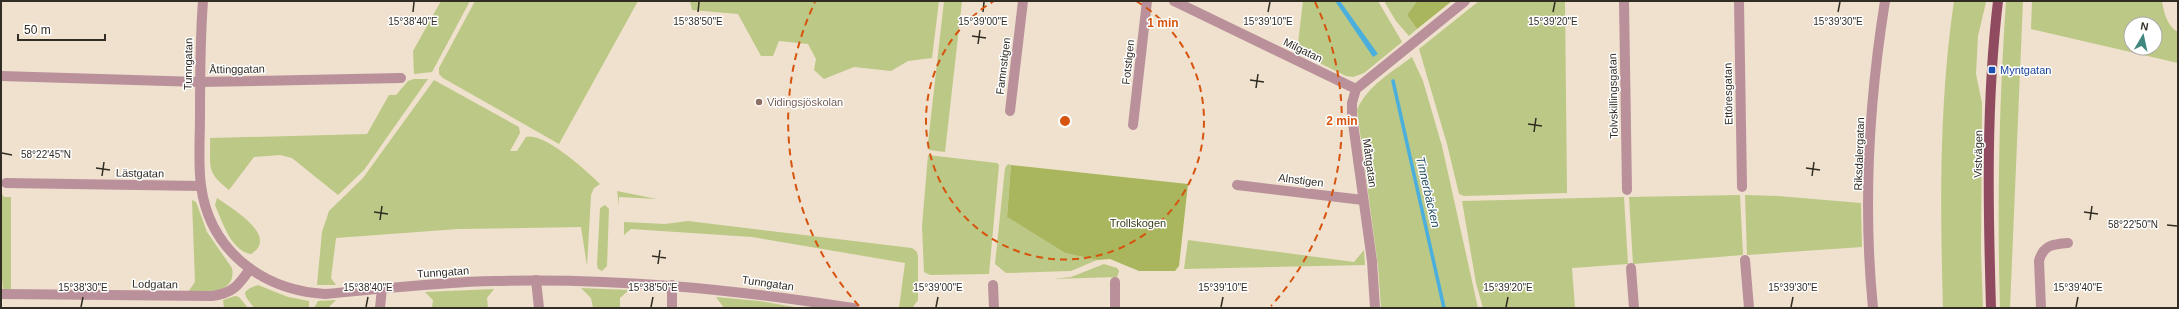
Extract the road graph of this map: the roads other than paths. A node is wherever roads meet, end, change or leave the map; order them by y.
1 (203, 1) edge
2 (1023, 1) edge
3 (1147, 1) edge
4 (1174, 1) edge
5 (1465, 1) edge
6 (1624, 1) edge
7 (1739, 1) edge
8 (1885, 1) edge
9 (1998, 1) edge
10 (1, 76) edge
11 (401, 78) dead end
12 (200, 82) junction
13 (1356, 89) junction
14 (1010, 111) dead end
15 (1133, 125) dead end
16 (6, 183) dead end
17 (1237, 185) dead end
18 (201, 186) junction
19 (1742, 187) dead end
20 (1627, 190) dead end
21 (1363, 200) junction
22 (2068, 243) dead end
23 (1745, 260) dead end
24 (1631, 268) dead end
25 (250, 269) junction
26 (536, 280) junction
27 (1114, 282) dead end
28 (672, 285) junction
29 (993, 285) dead end
30 (382, 288) junction
31 (1, 294) edge
32 (380, 308) edge
33 (539, 308) edge
34 (672, 308) edge
35 (847, 308) edge
36 (994, 308) edge
37 (1115, 308) edge
38 (1375, 308) edge
39 (1634, 308) edge
40 (1749, 308) edge
41 (1873, 308) edge
42 (1991, 308) edge
43 (2041, 308) edge

1 - 12 street, Tunngatan
2 - 14 street, Famnstigen
3 - 15 street, Fotstigen
4 - 13 street, Milgatan
5 - 13 street
6 - 20 street, Tolvskillingsgatan
7 - 19 street, Ettöresgatan
8 - 41 street, Riksdalergatan
9 - 42 main road, Vistvägen
10 - 12 street, Åttinggatan
11 - 12 street, Åttinggatan
12 - 18 street, Tunngatan
13 - 21 street, Måttgatan
16 - 18 street, Lästgatan
17 - 21 street, Alnstigen
18 - 25 street, Tunngatan
21 - 38 street, Måttgatan
22 - 43 street
23 - 40 street
24 - 39 street
25 - 30 street, Tunngatan
25 - 31 street, Lodgatan
26 - 28 street, Tunngatan
26 - 30 street, Tunngatan
26 - 33 street
27 - 37 street
28 - 34 street
28 - 35 street, Tunngatan
29 - 36 street
30 - 32 street

